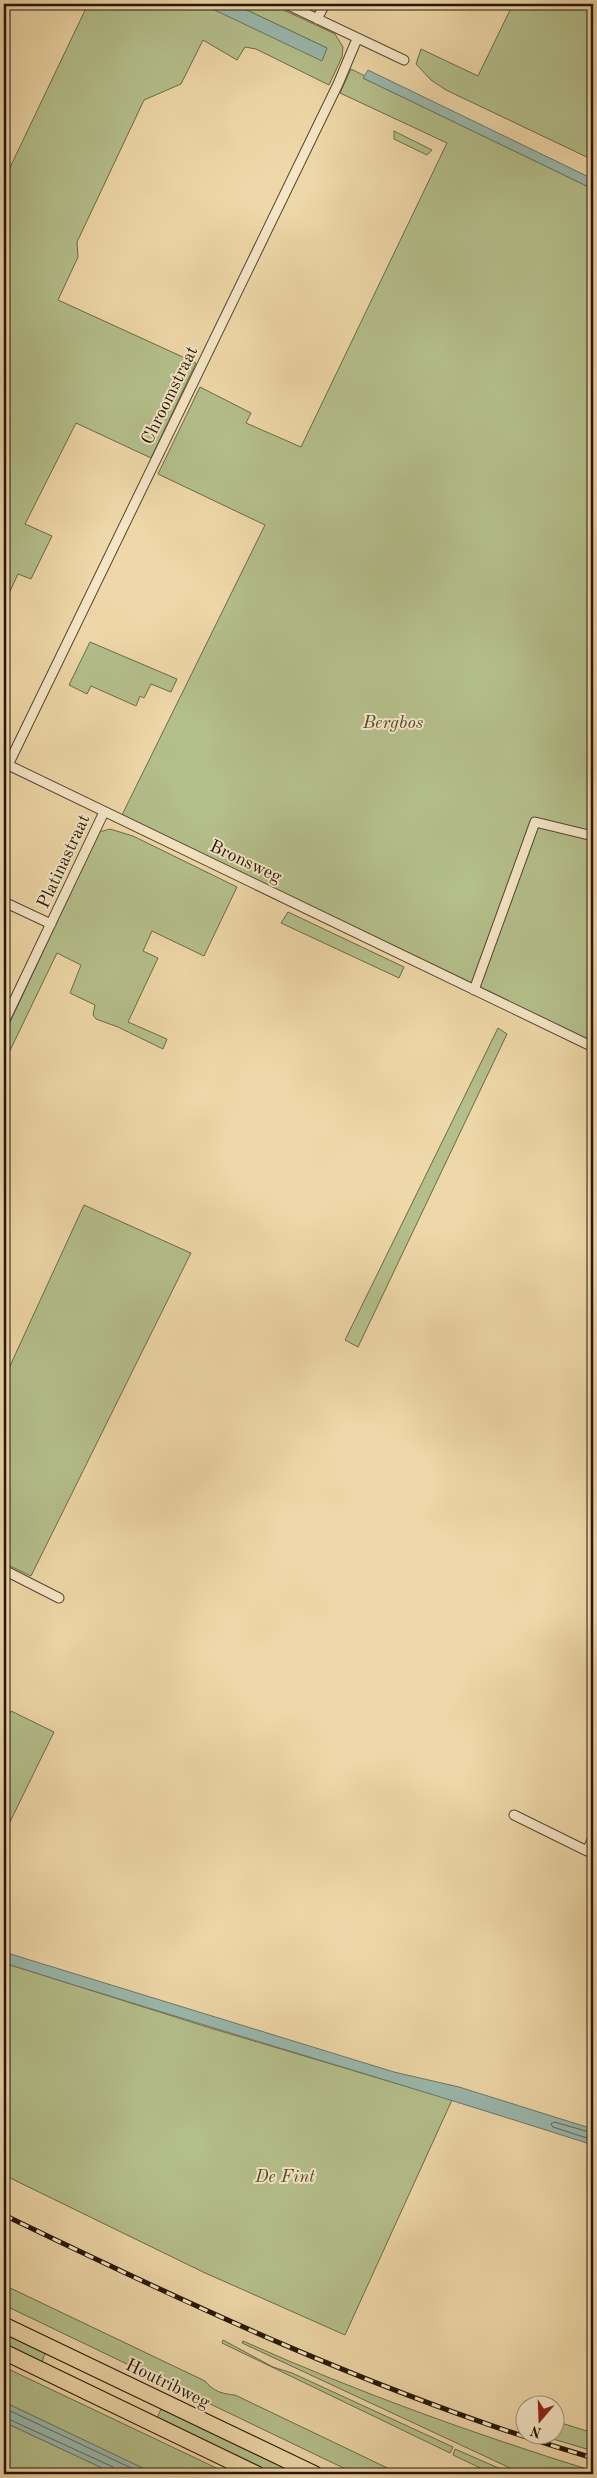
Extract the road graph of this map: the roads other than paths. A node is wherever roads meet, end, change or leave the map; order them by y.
1 (286, 4) edge
2 (325, 4) edge
3 (317, 19) junction
4 (357, 38) junction
5 (404, 60) dead end
6 (6, 764) edge
7 (104, 812) junction
8 (593, 836) edge
9 (4, 902) edge
10 (51, 924) junction
11 (474, 990) junction
12 (4, 1022) edge
13 (593, 1047) edge
14 (4, 1570) edge
15 (60, 1598) dead end
16 (514, 1816) dead end
17 (593, 1838) edge
18 (590, 1852) edge
19 (4, 2325) edge
20 (4, 2352) edge
21 (257, 2474) edge
22 (315, 2474) edge

1 - 3 street
2 - 3 street
3 - 4 street
4 - 5 street
4 - 6 street, Chroomstraat
6 - 7 street, Bronsweg
7 - 10 street, Platinastraat
7 - 11 street, Bronsweg
8 - 11 street
9 - 10 street, Platinastraat
10 - 12 street, Platinastraat
11 - 13 street, Bronsweg
14 - 15 street
16 - 18 street
17 - 18 street
19 - 22 main road, Houtribweg
20 - 21 main road

